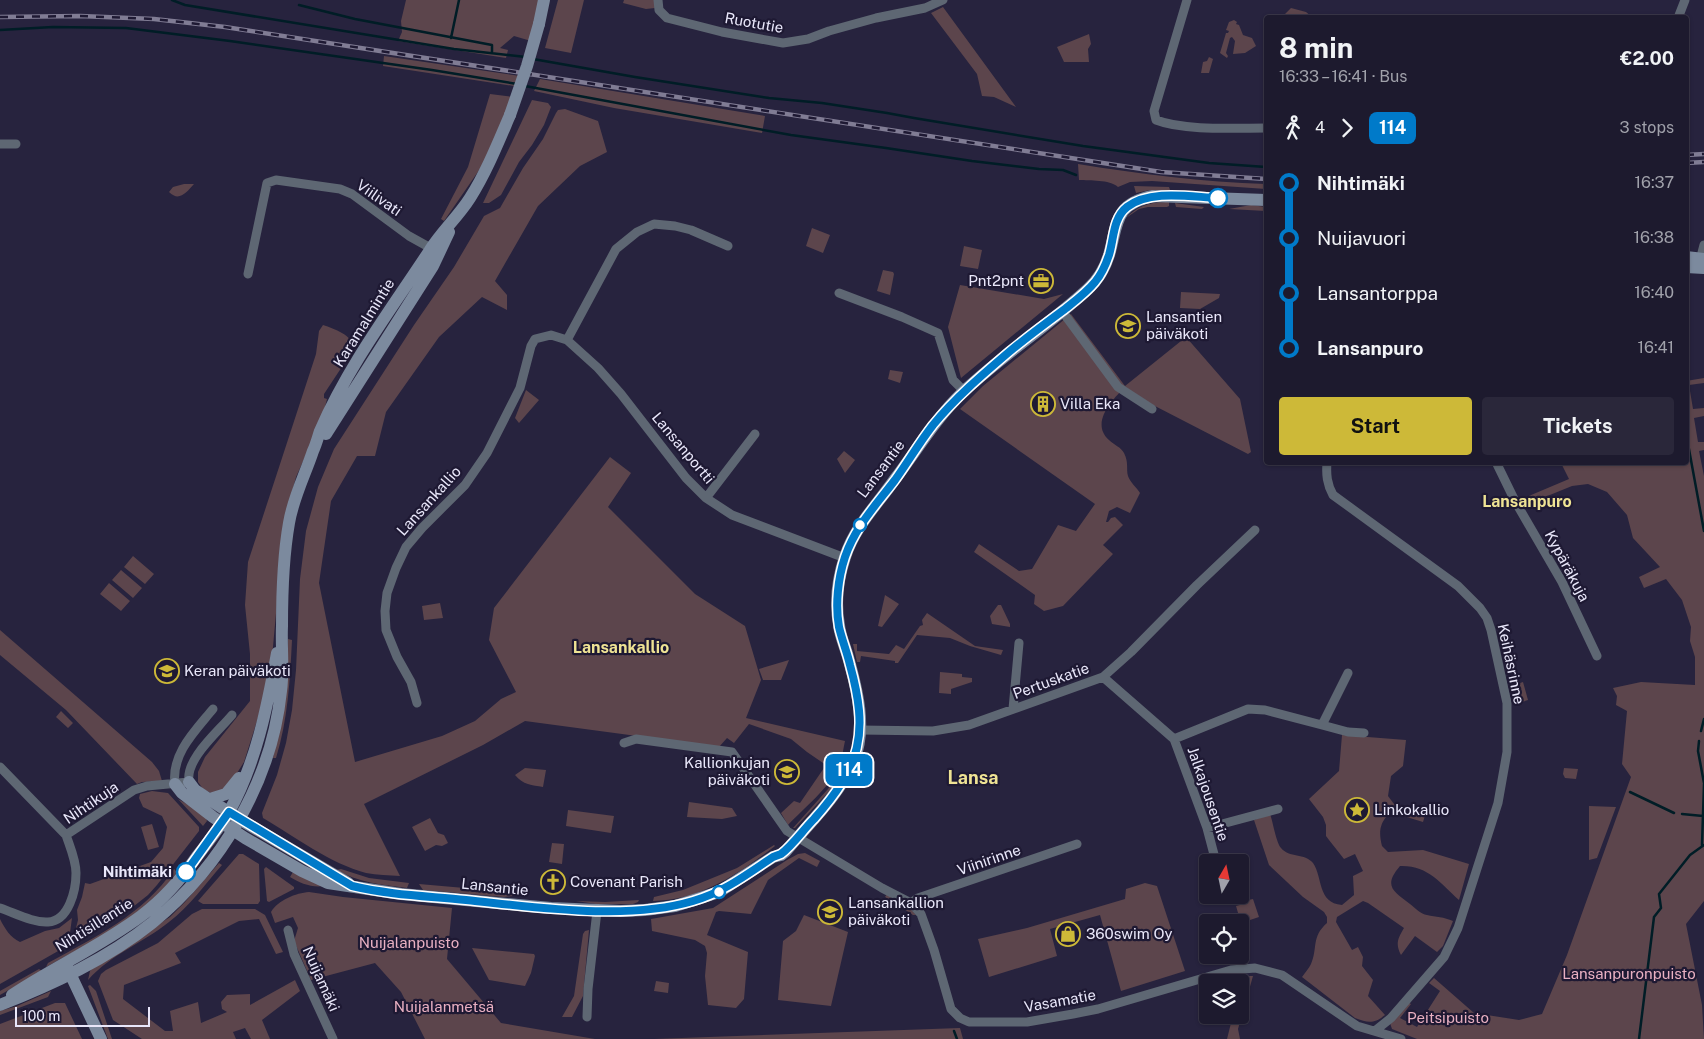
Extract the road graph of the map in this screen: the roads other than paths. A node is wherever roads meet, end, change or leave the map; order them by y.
1 (544, 0) edge
2 (658, 0) edge
3 (943, 0) edge
4 (1187, 0) edge
5 (1685, 0) edge
6 (1679, 15) edge
7 (1264, 128) edge
8 (0, 144) edge
9 (16, 144) dead end
10 (1264, 200) edge
11 (1704, 245) edge
12 (728, 246) dead end
13 (435, 250) junction
14 (1699, 264) edge
15 (248, 274) dead end
16 (840, 292) dead end
17 (1062, 311) junction
18 (551, 335) joint
19 (567, 340) junction
20 (964, 391) junction
21 (1152, 409) dead end
22 (755, 434) dead end
23 (1327, 465) edge
24 (1497, 465) edge
25 (706, 498) junction
26 (1255, 530) dead end
27 (844, 558) junction
28 (282, 629) junction
29 (1019, 643) dead end
30 (1597, 656) dead end
31 (1348, 673) dead end
32 (1103, 677) junction
33 (417, 703) dead end
34 (213, 709) dead end
35 (1013, 710) junction
36 (232, 715) dead end
37 (1322, 725) junction
38 (860, 730) junction
39 (1364, 733) dead end
40 (1174, 739) junction
41 (624, 743) dead end
42 (252, 757) junction
43 (0, 767) edge
44 (189, 782) junction
45 (174, 784) junction
46 (210, 799) junction
47 (1278, 809) dead end
48 (230, 818) junction
49 (1207, 828) junction
50 (233, 830) junction
51 (66, 835) junction
52 (798, 837) junction
53 (1077, 844) dead end
54 (1214, 854) edge
55 (352, 886) junction
56 (911, 903) junction
57 (0, 908) edge
58 (597, 910) junction
59 (288, 930) dead end
60 (65, 962) junction
61 (71, 975) junction
62 (0, 1004) edge
63 (587, 1017) dead end
64 (1376, 1030) junction
65 (101, 1039) edge
66 (332, 1039) edge
67 (1401, 1039) edge

1 - 13 street, Karamalmintie, bridge
2 - 3 street, Ruotutie
4 - 7 street
5 - 6 street
8 - 9 street
10 - 17 street, Lansantie
11 - 14 street
12 - 19 street
13 - 15 street, Viilivati
13 - 28 street, Karamalmintie
16 - 20 street
17 - 20 street, Lansantie
17 - 21 street
18 - 19 street, Lansanportti
18 - 33 street, Lansankallio
19 - 25 street, Lansanportti
20 - 27 street, Lansantie
22 - 25 street
23 - 64 street, Keihäsrinne
24 - 30 street, Kypäräkuja
25 - 27 street, Lansanportti
26 - 32 street, Pertuskatie
27 - 38 street, Lansantie
28 - 42 street, Karamalmintie
28 - 48 street, Karamalmintie
29 - 35 street
31 - 37 street
32 - 35 street, Pertuskatie
32 - 40 street, Jalkajousentie
34 - 45 street
35 - 38 street, Pertuskatie
36 - 44 street
37 - 39 street
37 - 40 street
38 - 52 street, Lansantie
40 - 49 street, Jalkajousentie
41 - 52 street, Vasamatie
42 - 46 street, Karamalmintie
42 - 48 street, Karamalmintie
43 - 51 street
44 - 45 street, Nihtikuja
44 - 46 street, Lansantie
45 - 48 street, Lansantie
45 - 51 street, Nihtikuja
46 - 48 street, Lansantie
47 - 49 street
48 - 50 street, Karamalmintie
48 - 55 street, Lansantie
48 - 60 street, Nihtisillantie
49 - 54 street, Jalkajousentie
50 - 55 street, Lansantie
50 - 61 street, Nihtisillantie
51 - 57 street, Nihtikuja
52 - 56 street, Vasamatie
52 - 58 street, Lansantie
53 - 56 street, Viinirinne
55 - 58 street, Lansantie
56 - 64 street, Vasamatie
58 - 63 street
59 - 66 street, Nuijamäki
60 - 61 street
60 - 62 street, Nihtisillantie
61 - 62 street, Nihtisillantie
61 - 65 street
64 - 67 street, Vasamatie

